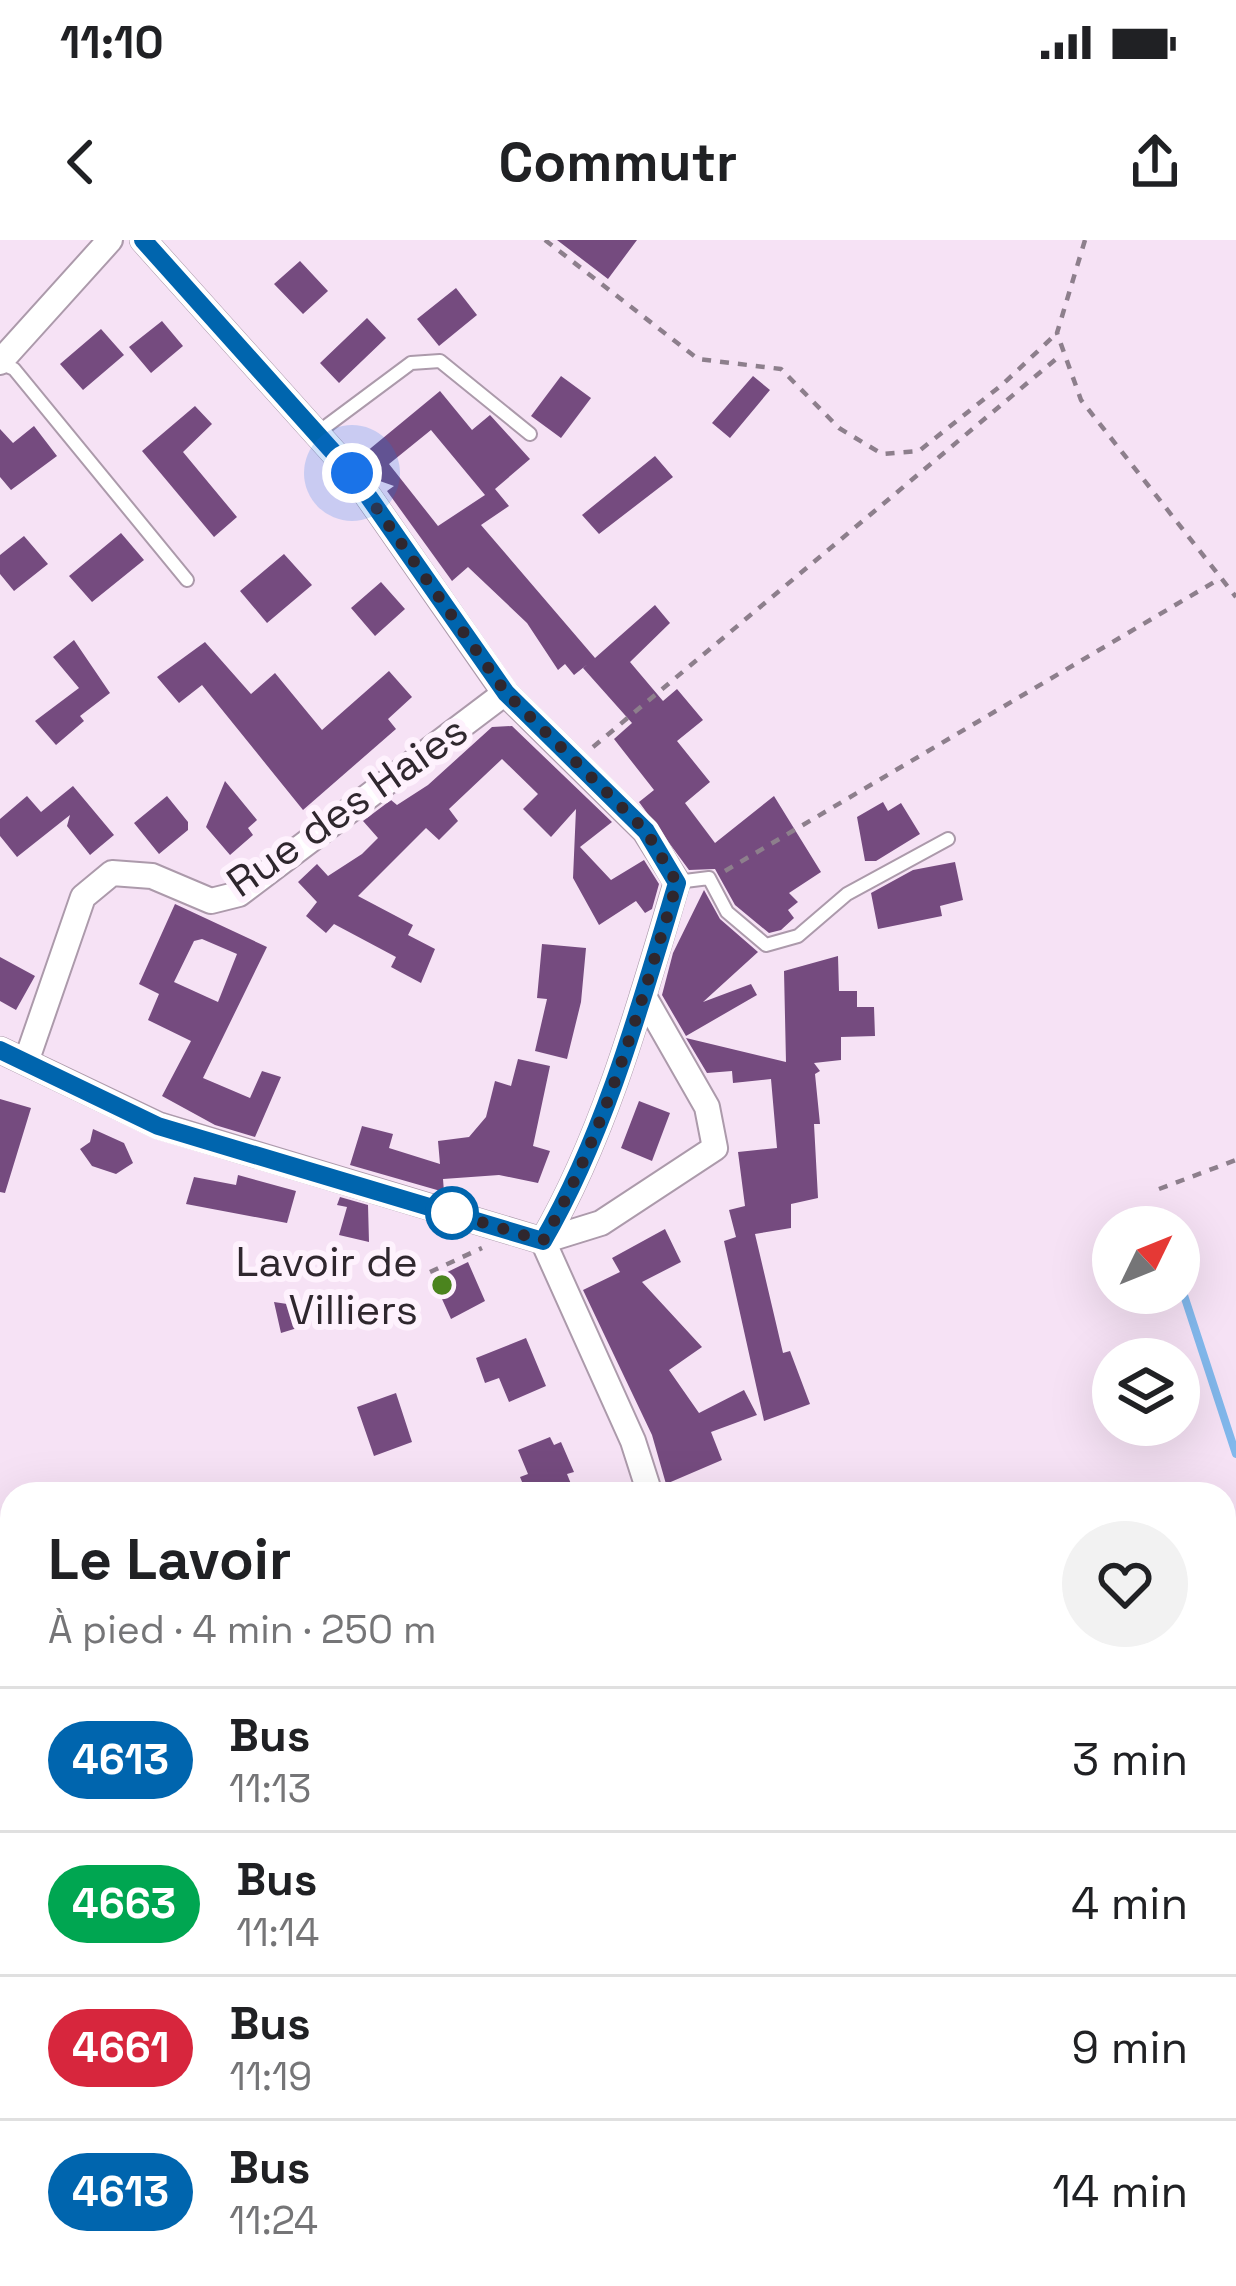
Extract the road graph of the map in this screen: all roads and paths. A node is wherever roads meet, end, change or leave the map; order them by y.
1 (110, 240) edge
2 (143, 240) edge
3 (545, 240) edge
4 (1085, 240) edge
5 (1057, 333) junction
6 (1062, 354) junction
7 (0, 363) edge
8 (316, 434) junction
9 (530, 434) dead end
10 (1221, 578) junction
11 (188, 580) dead end
12 (1236, 596) edge
13 (506, 693) junction
14 (575, 762) junction
15 (948, 839) dead end
16 (709, 878) junction
17 (677, 883) junction
18 (643, 995) junction
19 (0, 1051) edge
20 (26, 1062) junction
21 (1236, 1160) edge
22 (1159, 1190) dead end
23 (514, 1233) junction
24 (543, 1241) junction
25 (430, 1272) dead end
26 (646, 1482) edge

1 - 7 street
2 - 8 street
3 - 5 path
4 - 5 path
5 - 6 path
6 - 10 path
6 - 14 path
7 - 11 lane
8 - 9 lane
8 - 13 street
10 - 12 path
10 - 16 path
13 - 14 street
13 - 20 street, Rue des Haies
14 - 17 street
15 - 16 lane
16 - 17 lane
17 - 18 street
18 - 24 street
18 - 24 street
19 - 20 street
20 - 23 street
21 - 22 path
23 - 24 street
23 - 25 path
24 - 26 street

